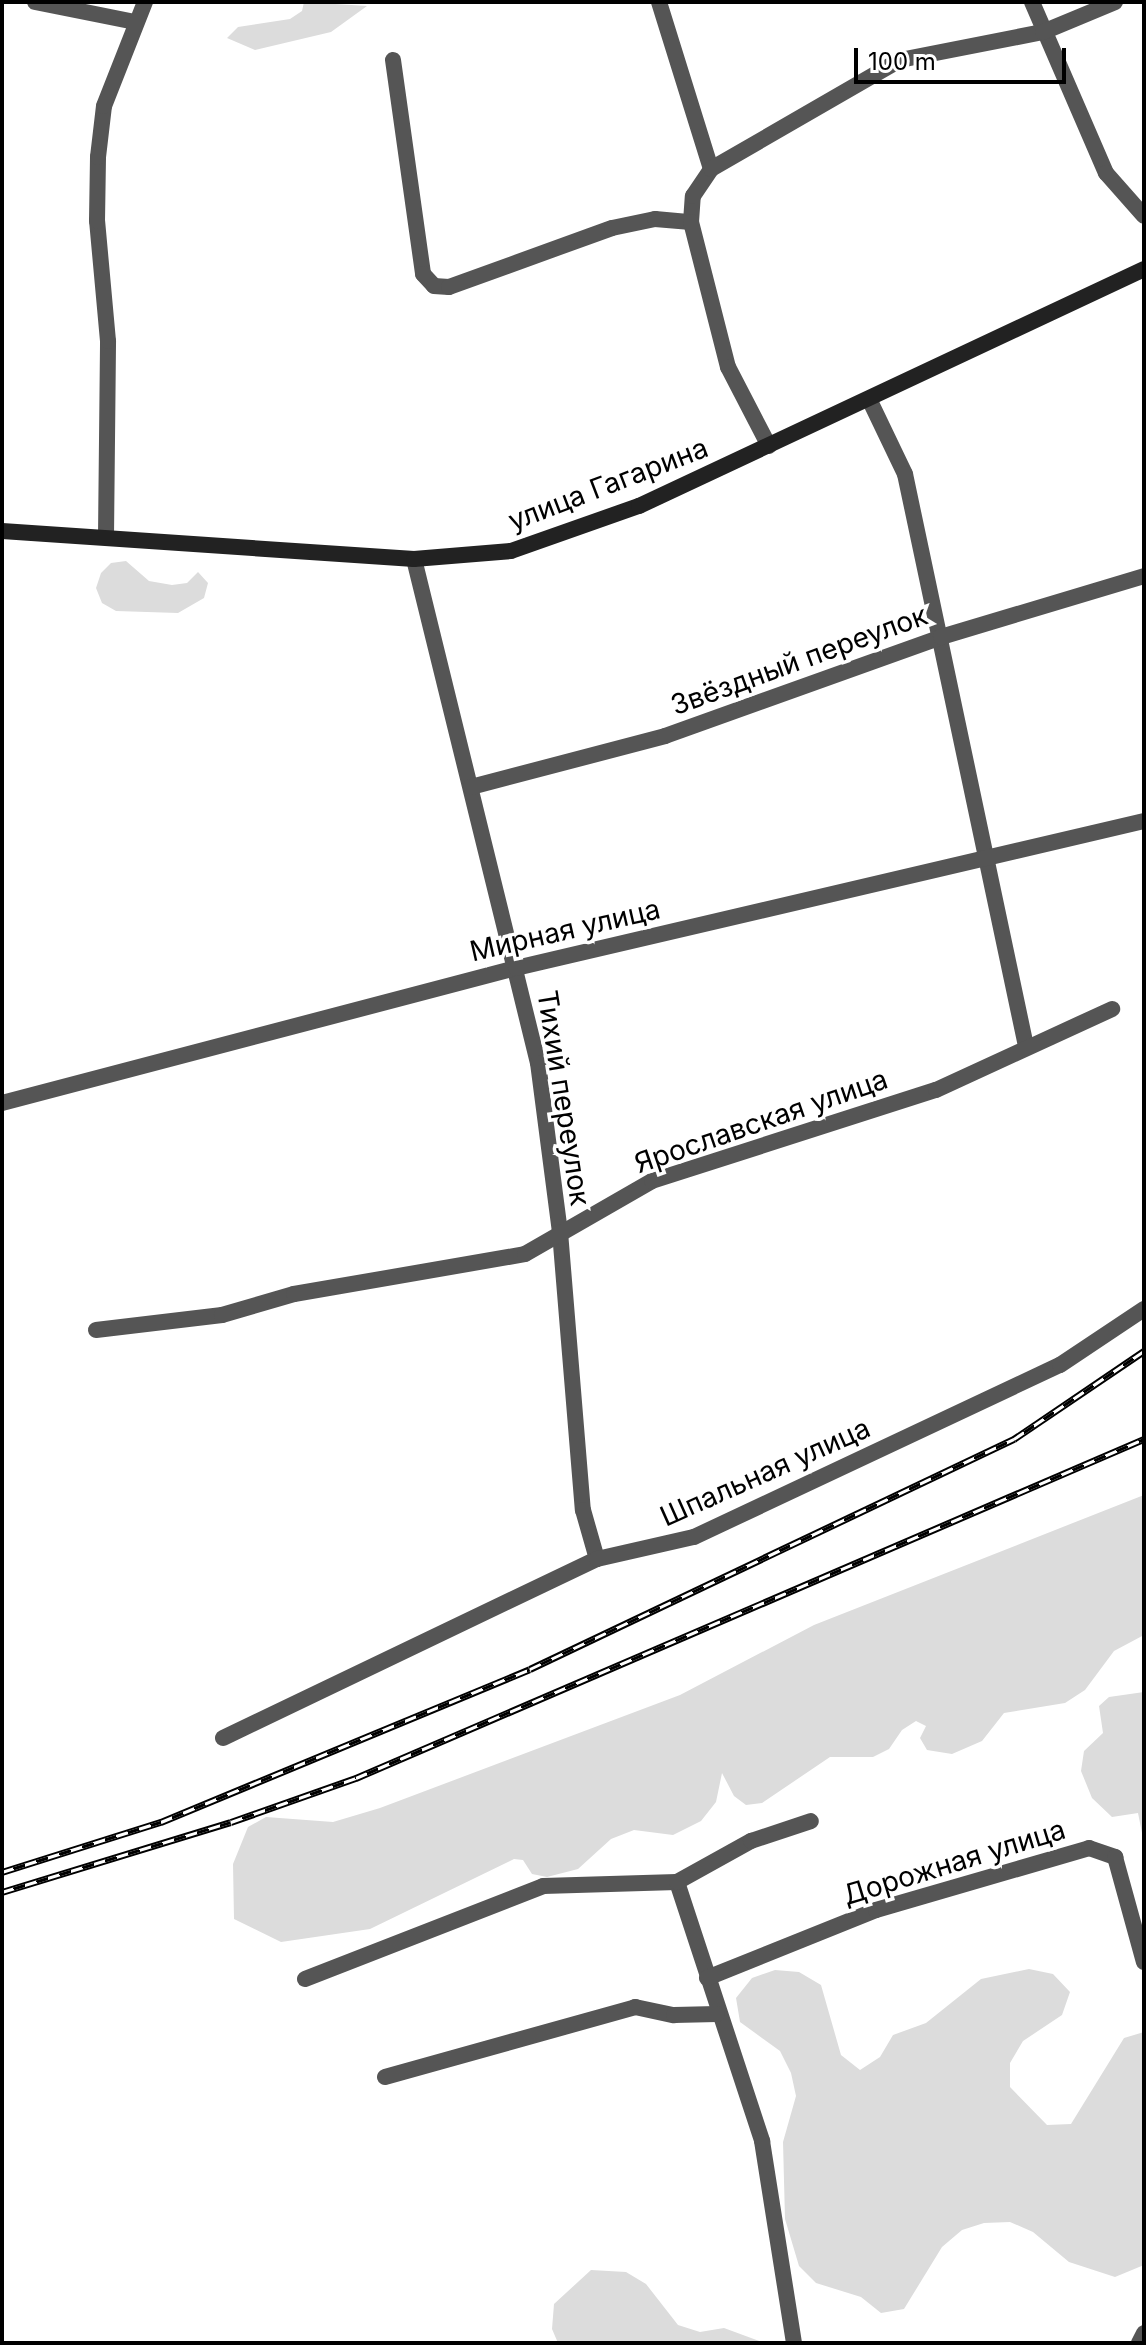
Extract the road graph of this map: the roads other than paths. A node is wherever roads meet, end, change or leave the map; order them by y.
1 (35, 2) edge
2 (145, 2) edge
3 (659, 2) edge
4 (1032, 2) edge
5 (1115, 2) edge
6 (135, 22) junction
7 (1043, 32) junction
8 (393, 60) dead end
9 (711, 169) junction
10 (1144, 216) edge
11 (691, 222) junction
12 (1144, 269) edge
13 (870, 401) junction
14 (769, 446) junction
15 (2, 531) edge
16 (106, 536) junction
17 (414, 559) junction
18 (1144, 576) edge
19 (941, 637) junction
20 (471, 787) junction
21 (1144, 821) edge
22 (987, 858) junction
23 (516, 968) junction
24 (1112, 1009) dead end
25 (1026, 1046) junction
26 (2, 1103) edge
27 (560, 1232) junction
28 (1144, 1309) edge
29 (96, 1330) dead end
30 (597, 1559) junction
31 (223, 1738) dead end
32 (811, 1821) dead end
33 (677, 1882) junction
34 (1144, 1962) edge
35 (707, 1978) junction
36 (305, 1979) dead end
37 (717, 2014) junction
38 (385, 2077) dead end
39 (1144, 2333) edge
40 (794, 2343) edge
41 (1139, 2343) edge

1 - 6 street
2 - 6 street
3 - 9 street
4 - 7 street
5 - 7 street
6 - 16 street
7 - 9 street
7 - 10 street
8 - 11 street
9 - 11 street
11 - 14 street
12 - 13 main road, улица Гагарина
13 - 14 main road, улица Гагарина
13 - 19 street
14 - 17 main road, улица Гагарина
15 - 16 main road, улица Гагарина
16 - 17 main road, улица Гагарина
17 - 20 street, Тихий переулок
18 - 19 street, Звёздный переулок
19 - 20 street, Звёздный переулок
19 - 22 street
20 - 23 street, Тихий переулок
21 - 22 street, Мирная улица
22 - 23 street, Мирная улица
22 - 25 street
23 - 26 street, Мирная улица
23 - 27 street, Тихий переулок
24 - 25 street, Ярославская улица
25 - 27 street, Ярославская улица
27 - 29 street, Ярославская улица
27 - 30 street, Тихий переулок
28 - 30 street, Шпальная улица
30 - 31 street, Шпальная улица
32 - 33 street
33 - 35 street
33 - 36 street
34 - 35 street, Дорожная улица
35 - 37 street
37 - 38 street
37 - 40 street
39 - 41 street

